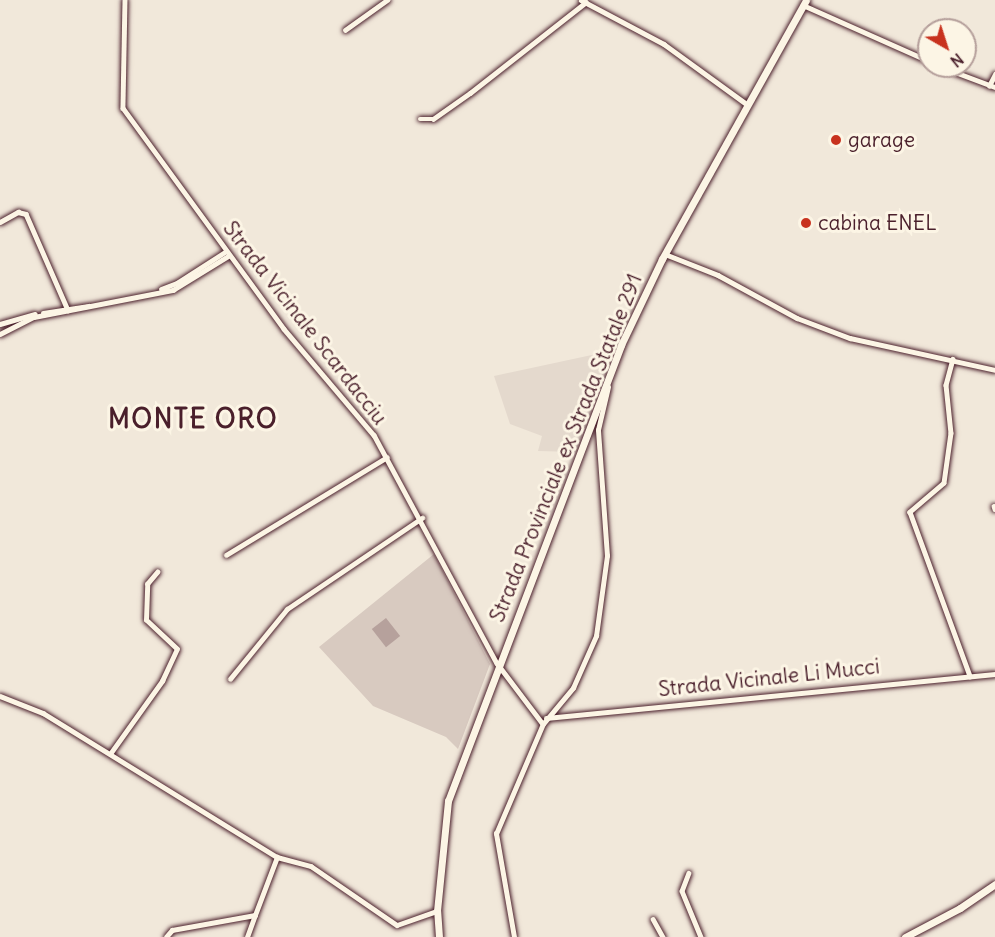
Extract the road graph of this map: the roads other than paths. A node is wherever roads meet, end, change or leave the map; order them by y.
1 (125, 0) edge
2 (387, 0) edge
3 (583, 1) edge
4 (805, 3) edge
5 (345, 30) dead end
6 (917, 55) edge
7 (995, 74) edge
8 (971, 78) edge
9 (992, 86) edge
10 (748, 105) junction
11 (420, 119) dead end
12 (0, 222) edge
13 (227, 254) junction
14 (664, 254) junction
15 (69, 311) junction
16 (0, 324) edge
17 (0, 334) edge
18 (953, 359) junction
19 (995, 370) edge
20 (610, 376) junction
21 (387, 457) junction
22 (422, 518) junction
23 (226, 555) dead end
24 (158, 572) dead end
25 (497, 663) junction
26 (995, 674) edge
27 (970, 676) junction
28 (230, 679) dead end
29 (0, 696) edge
30 (546, 718) junction
31 (543, 724) junction
32 (110, 754) junction
33 (277, 857) junction
34 (689, 873) dead end
35 (995, 884) edge
36 (437, 911) junction
37 (255, 915) junction
38 (653, 919) dead end
39 (166, 937) edge
40 (247, 937) edge
41 (439, 937) edge
42 (514, 937) edge
43 (663, 937) edge
44 (701, 937) edge
45 (906, 937) edge

1 - 13 street, Strada Vicinale Scardacciu
2 - 5 street
3 - 10 street
3 - 11 street
4 - 6 street
4 - 10 street, Strada Provinciale ex Strada Statale 291
7 - 9 street
8 - 9 street
10 - 14 street, Strada Provinciale ex Strada Statale 291
12 - 15 street
13 - 15 street
13 - 21 street, Strada Vicinale Scardacciu
14 - 18 street
14 - 20 street, Strada Provinciale ex Strada Statale 291
15 - 16 street
15 - 17 street
18 - 19 street
18 - 27 street
20 - 25 street, Strada Provinciale ex Strada Statale 291
20 - 30 street
21 - 22 street, Strada Vicinale Scardacciu
21 - 23 street
22 - 25 street, Strada Vicinale Scardacciu
22 - 28 street
24 - 32 street
25 - 31 street, Strada Vicinale Scardacciu
25 - 36 street, Strada Provinciale ex Strada Statale 291
26 - 27 street, Strada Vicinale Li Mucci
27 - 30 street, Strada Vicinale Li Mucci
29 - 32 street
30 - 31 street
31 - 42 street
32 - 33 street
33 - 36 street
33 - 37 street
34 - 44 street
35 - 45 street
36 - 41 street, Strada Provinciale ex Strada Statale 291
37 - 39 street
37 - 40 street
38 - 43 street

